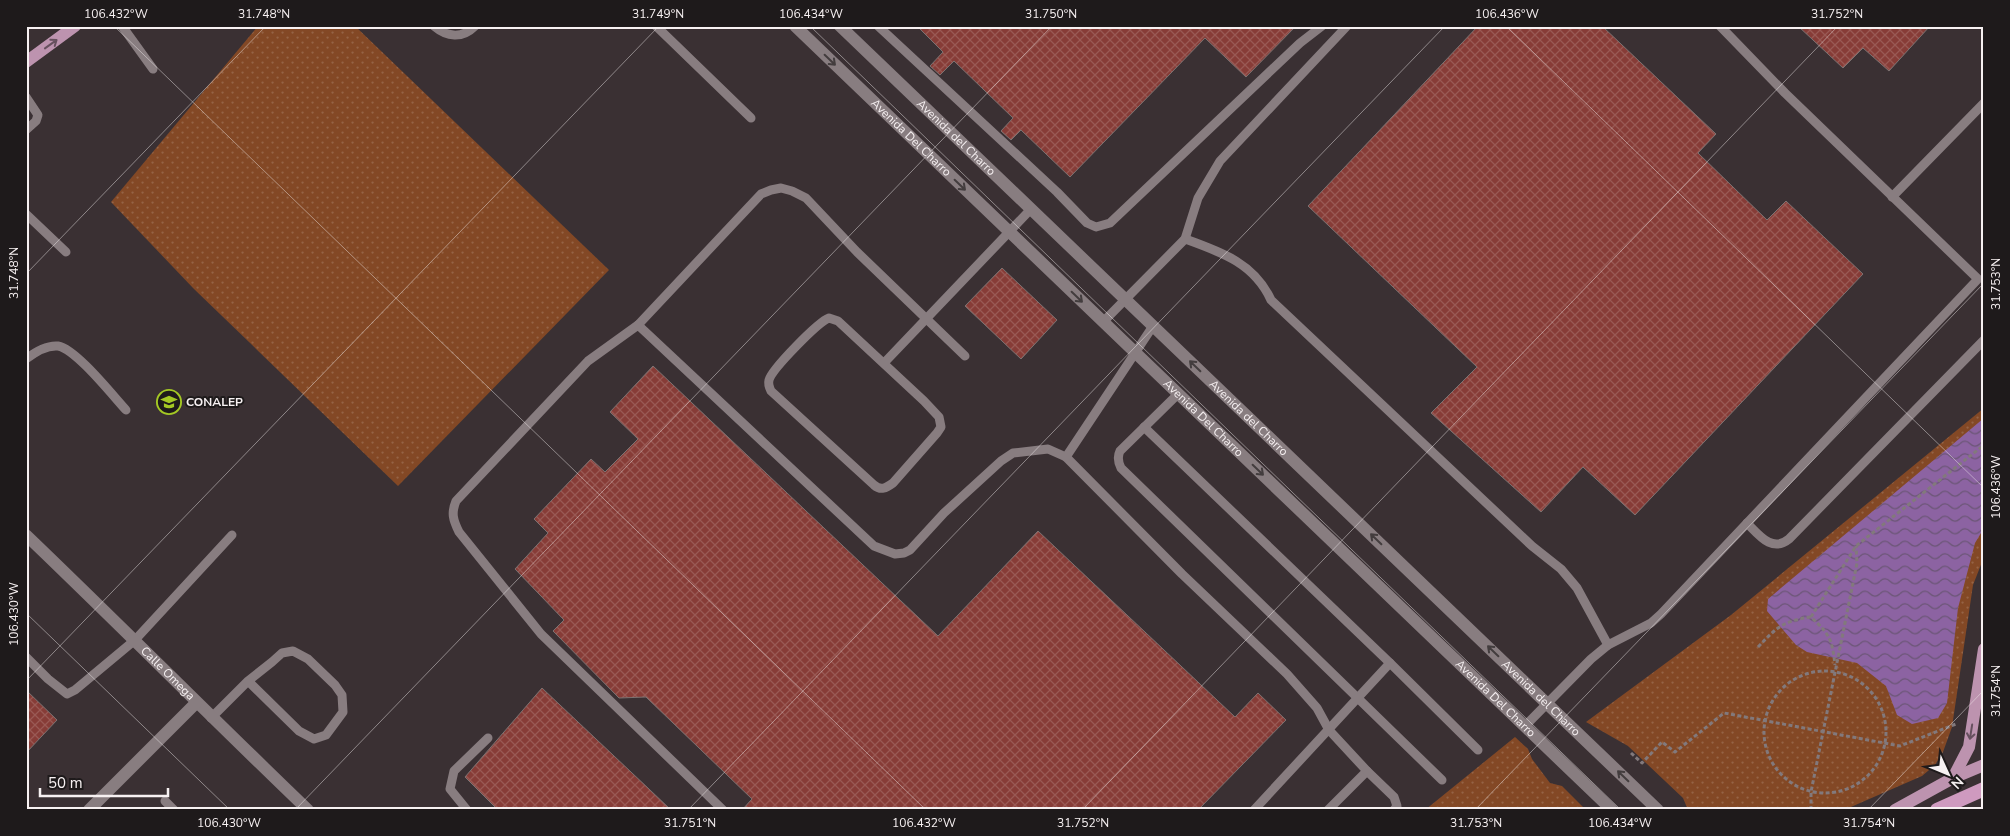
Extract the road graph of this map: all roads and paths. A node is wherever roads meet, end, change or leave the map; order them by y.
1 (75, 26) edge
2 (122, 26) edge
3 (434, 26) edge
4 (475, 26) edge
5 (656, 26) edge
6 (795, 26) edge
7 (840, 26) edge
8 (878, 26) edge
9 (1322, 26) edge
10 (1347, 26) edge
11 (1720, 26) edge
12 (26, 62) edge
13 (153, 69) dead end
14 (26, 97) edge
15 (1984, 103) edge
16 (751, 118) dead end
17 (26, 130) edge
18 (1892, 197) junction
19 (1031, 209) junction
20 (26, 214) edge
21 (1009, 231) junction
22 (1185, 240) junction
23 (66, 252) dead end
24 (1126, 300) junction
25 (927, 320) junction
26 (1103, 322) junction
27 (638, 325) junction
28 (1153, 326) junction
29 (1984, 340) edge
30 (1135, 352) junction
31 (965, 356) dead end
32 (26, 359) edge
33 (884, 363) junction
34 (1178, 394) junction
35 (126, 410) dead end
36 (1144, 427) junction
37 (1984, 445) edge
38 (1066, 457) junction
39 (1747, 523) junction
40 (26, 535) edge
41 (232, 535) dead end
42 (1856, 546) junction
43 (1811, 617) junction
44 (135, 640) junction
45 (1608, 645) junction
46 (1758, 647) dead end
47 (1984, 649) edge
48 (26, 657) edge
49 (1390, 663) junction
50 (1835, 670) junction
51 (248, 681) junction
52 (1357, 697) junction
53 (196, 703) junction
54 (1548, 704) junction
55 (211, 718) junction
56 (1764, 720) junction
57 (1956, 724) dead end
58 (1525, 726) junction
59 (1329, 730) junction
60 (1824, 733) junction
61 (488, 738) dead end
62 (1887, 745) junction
63 (1478, 750) dead end
64 (1631, 753) dead end
65 (1984, 765) edge
66 (1367, 770) junction
67 (1953, 778) junction
68 (1442, 780) dead end
69 (1984, 789) edge
70 (1811, 792) junction
71 (165, 802) dead end
72 (89, 810) edge
73 (174, 810) edge
74 (308, 810) edge
75 (467, 810) edge
76 (723, 810) edge
77 (1254, 810) edge
78 (1328, 810) edge
79 (1394, 810) edge
80 (1612, 810) edge
81 (1658, 810) edge
82 (1811, 810) edge
83 (1895, 810) edge
84 (1937, 810) edge

12 -> 1 main road
2 - 13 lane
3 - 4 lane
5 - 16 lane
6 -> 21 street, Avenida Del Charro
7 - 19 street, Avenida del Charro
8 - 9 lane
10 - 22 lane
11 - 18 lane
14 - 17 lane
15 - 18 lane
18 - 39 lane
19 - 21 lane
19 - 24 street, Avenida del Charro
20 - 23 lane
21 - 25 lane
21 -> 26 street, Avenida Del Charro
22 - 24 lane
22 - 45 lane
24 - 26 lane
24 - 28 street, Avenida del Charro
25 - 27 lane
25 - 31 lane
25 - 33 lane
26 - 30 street, Avenida Del Charro
27 - 38 lane
27 - 76 lane
28 - 30 lane
54 -> 28 street, Avenida del Charro
29 - 39 lane
30 - 34 street, Avenida Del Charro
30 - 38 lane
32 - 35 lane
33 - 33 lane
34 - 36 lane
34 -> 58 street, Avenida Del Charro
36 - 49 lane
36 - 52 lane
37 - 42 path
38 - 59 lane
39 - 45 lane
40 - 44 street, Calle Omega
41 - 44 lane
42 - 43 path
42 - 50 path
43 - 46 path
43 - 50 path
44 - 48 lane
44 - 53 street, Calle Omega
45 - 54 lane
47 -> 67 main road
49 - 52 lane
49 - 63 lane
50 - 56 path
50 - 60 path
50 - 62 path
51 - 51 lane
51 - 55 lane
52 - 59 lane
52 - 68 lane
53 - 55 street, Calle Omega
53 - 72 street
54 - 58 lane
81 -> 54 street, Avenida del Charro
55 - 74 street, Calle Omega
56 - 60 path
56 - 64 path
56 - 70 path
57 - 62 path
58 - 80 street, Avenida Del Charro
59 - 66 lane
59 - 77 lane
60 - 62 path
60 - 70 path
61 - 75 lane
62 - 70 path
65 - 67 main road
66 - 78 lane
66 - 79 lane
67 - 83 main road
69 - 84 highway
70 - 82 path
71 - 73 lane

